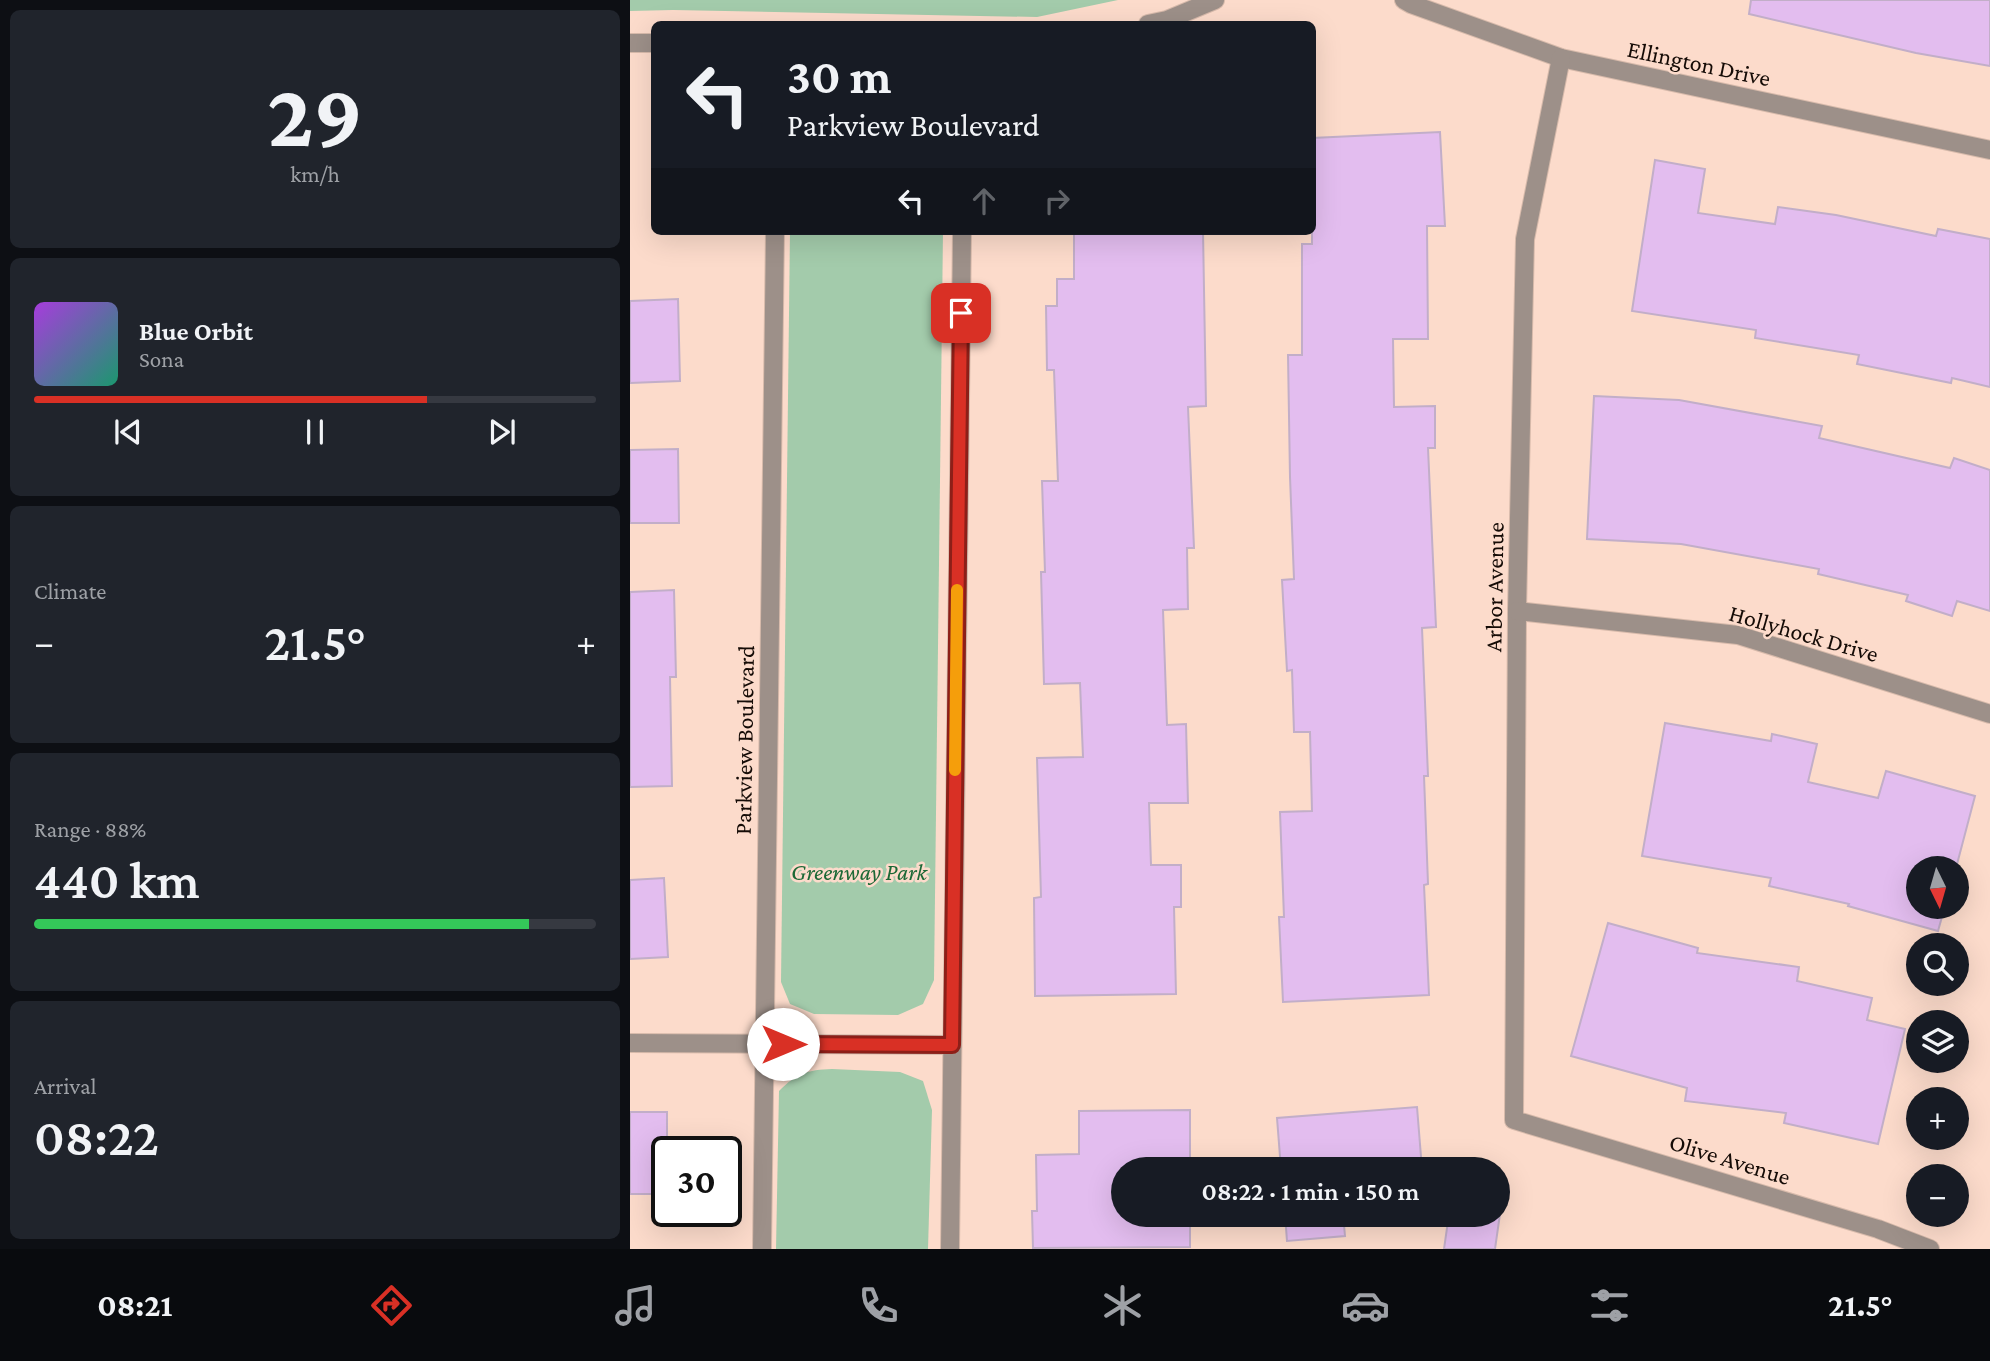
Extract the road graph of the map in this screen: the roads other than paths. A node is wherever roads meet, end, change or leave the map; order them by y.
1 (1215, 0) edge
2 (1404, 0) edge
3 (1162, 21) edge
4 (630, 43) edge
5 (651, 43) edge
6 (1561, 58) junction
7 (1990, 150) edge
8 (775, 235) edge
9 (962, 235) edge
10 (1517, 611) junction
11 (1990, 714) edge
12 (630, 1043) edge
13 (764, 1044) junction
14 (952, 1045) junction
15 (1514, 1120) joint
16 (762, 1249) edge
17 (950, 1249) edge
18 (1930, 1249) edge

1 - 3 street
2 - 6 street, Ellington Drive
4 - 5 street
6 - 7 street, Ellington Drive
6 - 10 street, Arbor Avenue
8 - 13 street, Parkview Boulevard
9 - 14 street
10 - 11 street, Hollyhock Drive
10 - 15 street, Arbor Avenue
12 - 13 street
13 - 14 street
13 - 16 street, Parkview Boulevard
14 - 17 street
15 - 18 street, Olive Avenue

